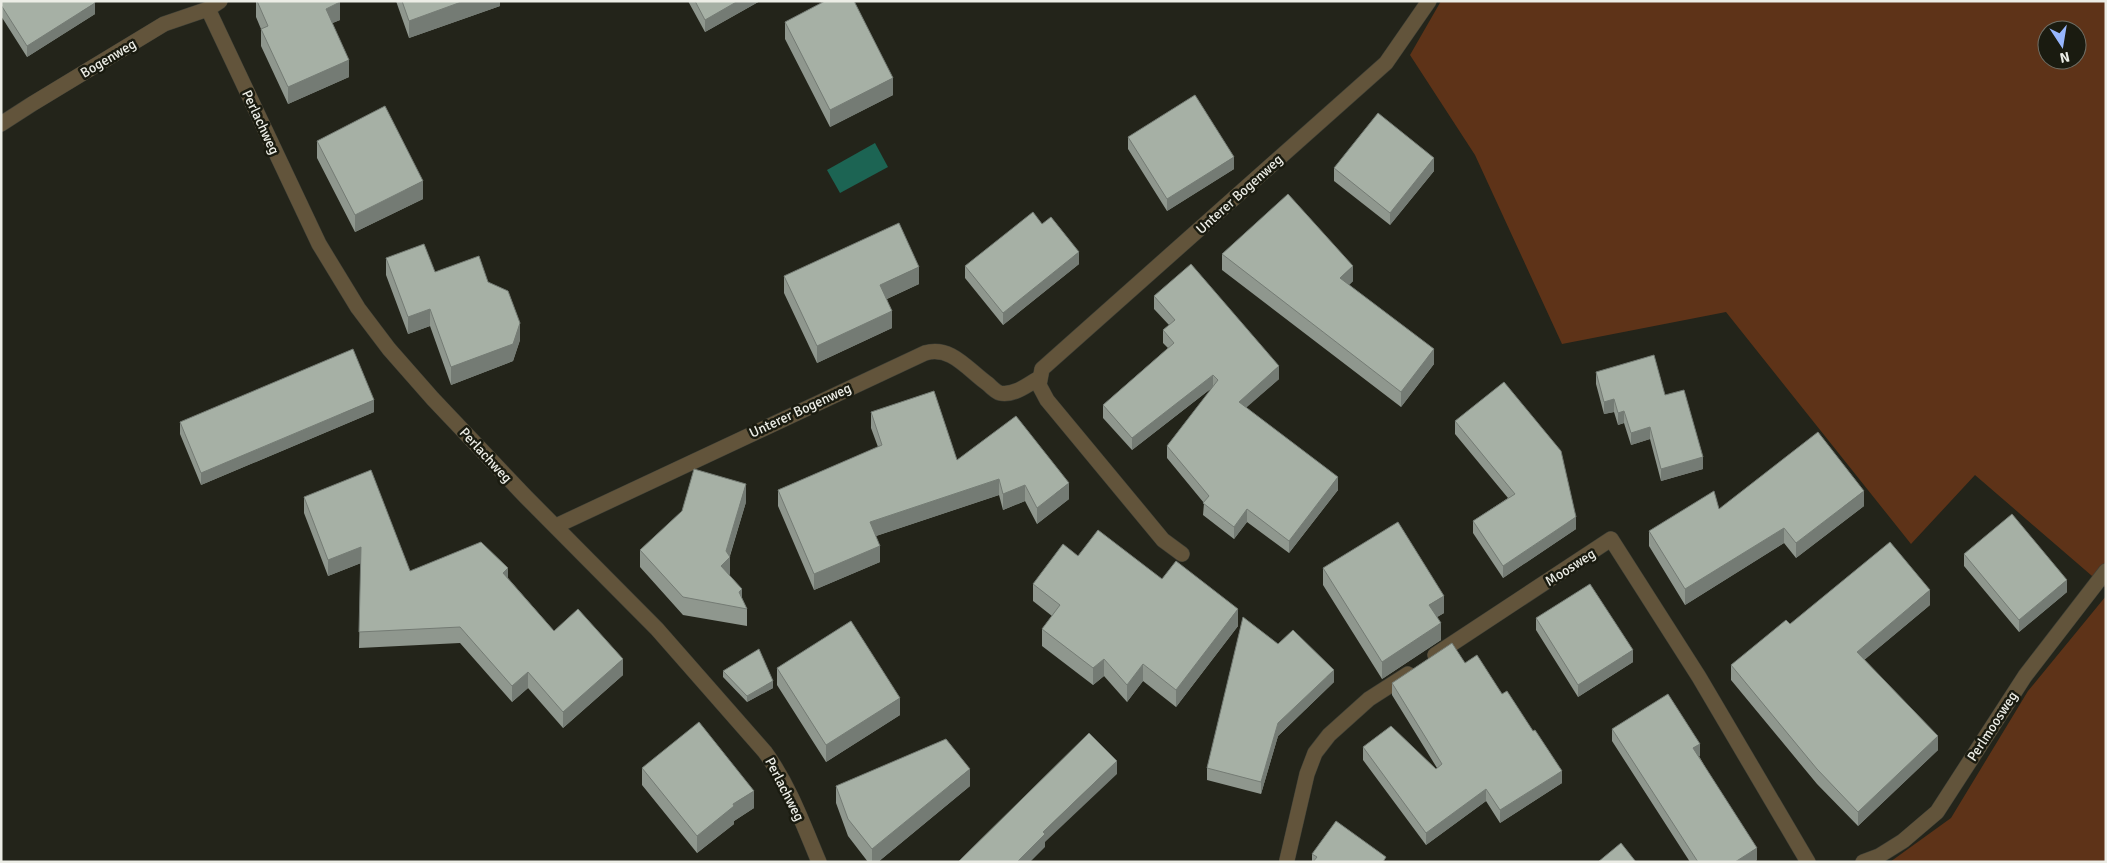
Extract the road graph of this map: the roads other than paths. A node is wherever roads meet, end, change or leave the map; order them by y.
1 (1429, 1) edge
2 (214, 5) edge
3 (1, 124) edge
4 (1039, 378) junction
5 (556, 526) junction
6 (1182, 554) dead end
7 (2106, 571) edge
8 (1287, 860) dead end
9 (819, 862) edge
10 (1808, 862) edge
11 (1863, 862) edge

1 - 4 street, Unterer Bogenweg
2 - 3 street, Bogenweg
2 - 5 street, Perlachweg
4 - 5 street, Unterer Bogenweg
4 - 6 street
5 - 9 street, Perlachweg
7 - 11 street, Perlmoosweg
8 - 10 street, Moosweg

